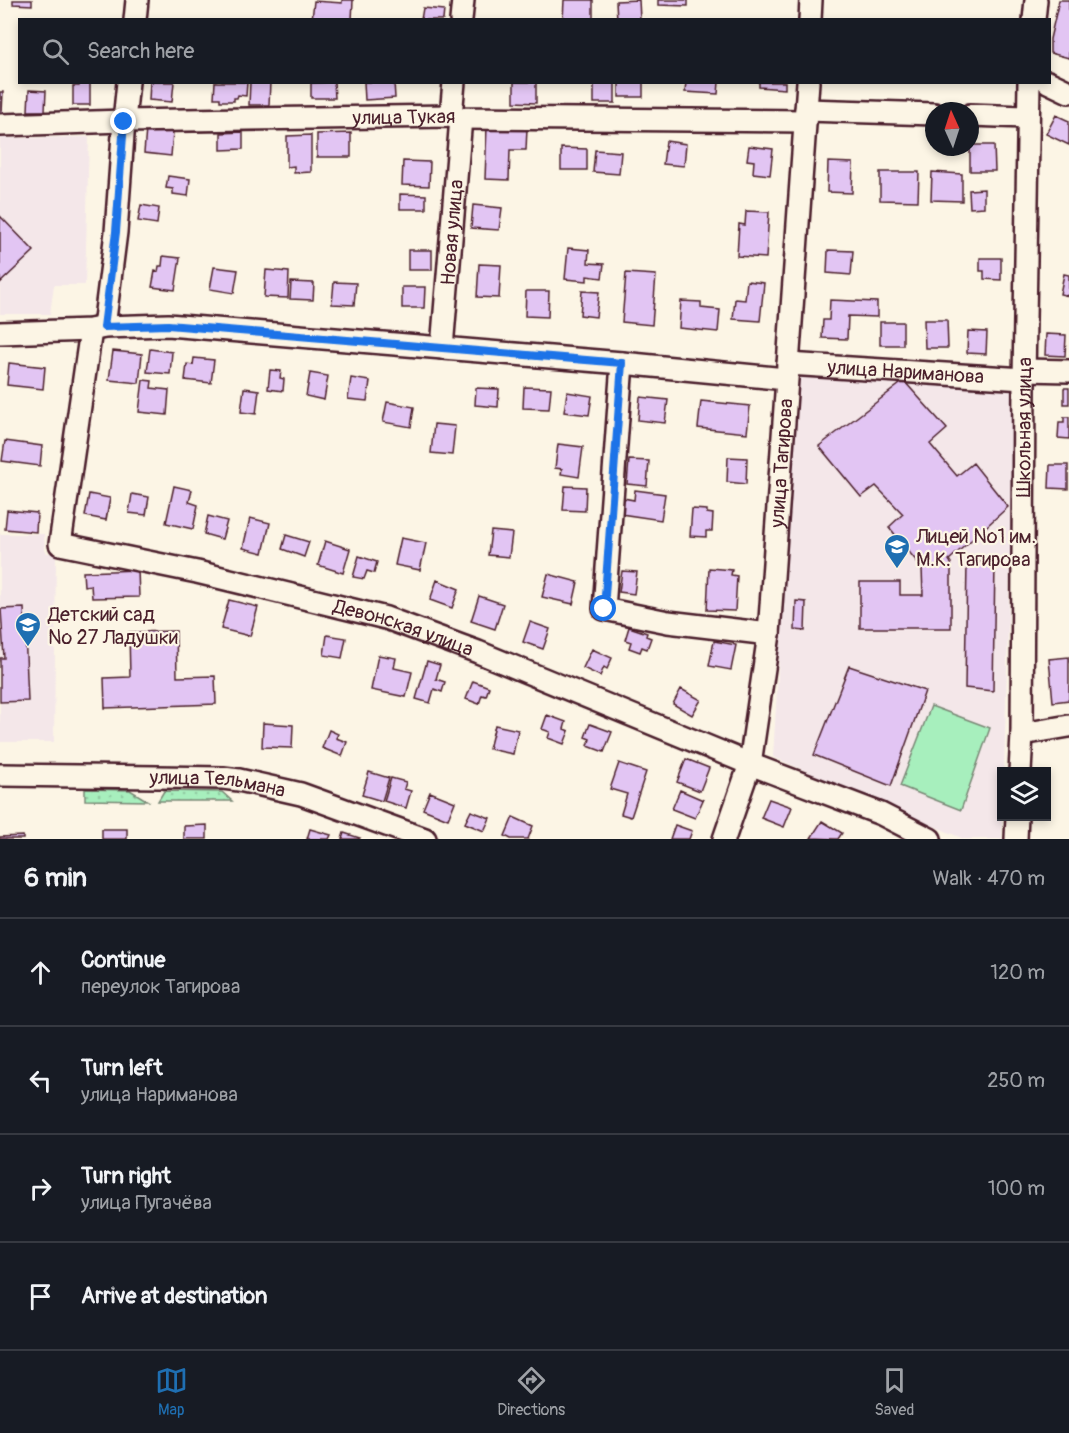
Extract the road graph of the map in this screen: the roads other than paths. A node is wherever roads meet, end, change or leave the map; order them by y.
1 (137, 0) edge
2 (463, 0) edge
3 (811, 0) edge
4 (1036, 0) edge
5 (135, 18) edge
6 (461, 18) edge
7 (810, 18) edge
8 (1034, 18) edge
9 (1051, 83) edge
10 (128, 84) edge
11 (454, 84) edge
12 (808, 84) edge
13 (1029, 84) edge
14 (1069, 92) edge
15 (925, 114) edge
16 (806, 115) junction
17 (979, 115) edge
18 (456, 117) junction
19 (1028, 117) junction
20 (124, 122) junction
21 (0, 125) edge
22 (98, 328) junction
23 (0, 333) edge
24 (442, 348) junction
25 (622, 363) junction
26 (1069, 371) edge
27 (787, 372) junction
28 (1024, 374) junction
29 (769, 634) junction
30 (1069, 726) edge
31 (1022, 734) junction
32 (750, 764) junction
33 (1020, 767) edge
34 (0, 775) edge
35 (1017, 821) edge
36 (425, 839) edge
37 (724, 839) edge
38 (930, 839) edge
39 (1016, 839) edge

1 - 5 street
2 - 6 street
3 - 7 street
4 - 8 street
9 - 14 street
10 - 20 street
11 - 18 street, Новая улица
12 - 16 street, улица Тагирова
13 - 19 street, Школьная улица
15 - 16 street, улица Тукая
16 - 18 street, улица Тукая
16 - 27 street, улица Тагирова
17 - 19 street
18 - 20 street, улица Тукая
18 - 24 street, Новая улица
19 - 28 street, Школьная улица
20 - 21 street, улица Тукая
20 - 22 street
22 - 23 street, улица Нариманова
22 - 24 street, улица Нариманова
22 - 32 street, Девонская улица
24 - 25 street, улица Нариманова
25 - 27 street, улица Нариманова
25 - 29 street
26 - 28 street, улица Нариманова
27 - 28 street, улица Нариманова
27 - 29 street, улица Тагирова
28 - 31 street, Школьная улица
29 - 32 street, улица Тагирова
30 - 31 street
31 - 33 street, Школьная улица
32 - 37 street, улица Тагирова
32 - 38 street, Девонская улица
34 - 36 street, улица Тельмана
35 - 39 street

